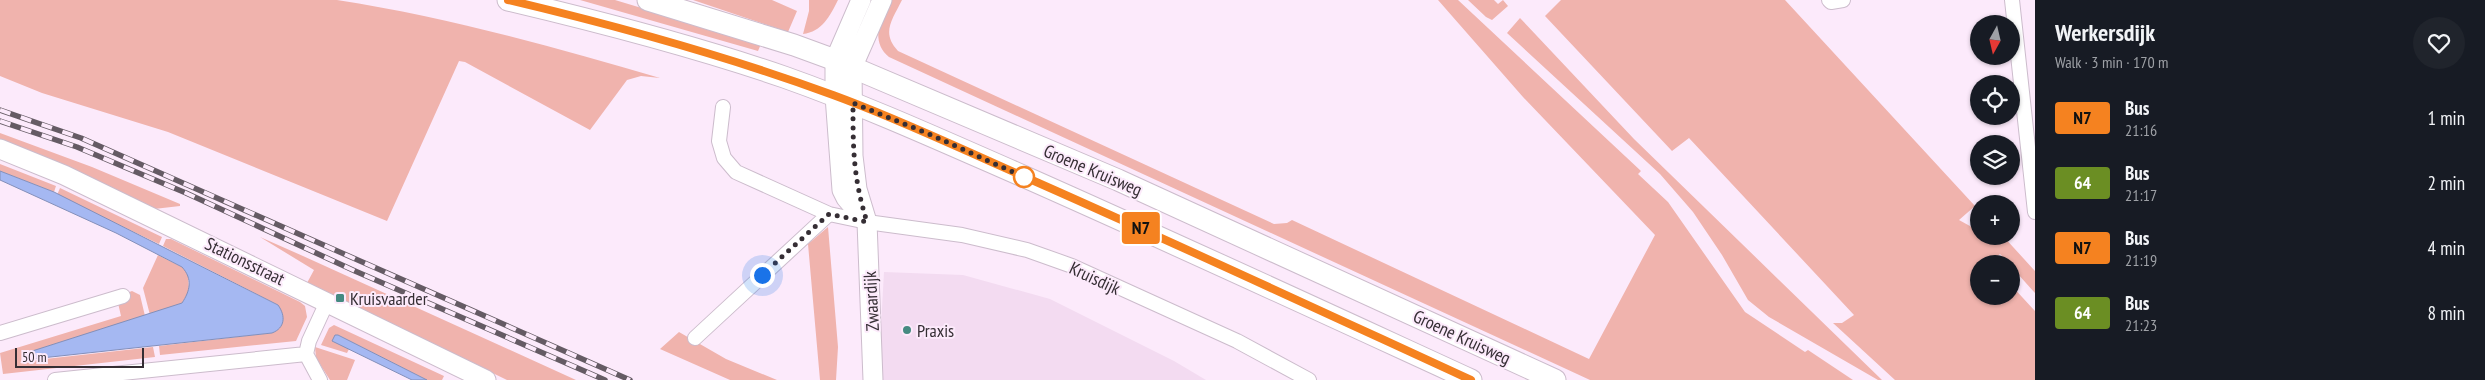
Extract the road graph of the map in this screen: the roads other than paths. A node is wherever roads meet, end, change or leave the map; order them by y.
1 (508, 0) edge
2 (648, 0) edge
3 (861, 0) edge
4 (882, 0) edge
5 (1829, 0) edge
6 (1843, 0) edge
7 (2012, 0) edge
8 (844, 64) junction
9 (844, 99) junction
10 (723, 107) dead end
11 (0, 149) edge
12 (2035, 212) edge
13 (832, 215) junction
14 (867, 222) junction
15 (123, 296) dead end
16 (327, 302) junction
17 (0, 334) edge
18 (695, 338) dead end
19 (306, 354) junction
20 (55, 380) edge
21 (320, 380) edge
22 (486, 380) edge
23 (874, 380) edge
24 (1309, 380) edge
25 (1471, 380) edge
26 (1555, 380) edge

1 - 9 main road, Groene Kruisweg
2 - 8 main road, Groene Kruisweg
3 - 8 street
4 - 8 street
5 - 6 street
7 - 12 street
8 - 9 street, Zwaardijk
8 - 26 main road, Groene Kruisweg
9 - 14 street, Zwaardijk
9 - 25 main road, Groene Kruisweg
10 - 13 street, Kruisdijk
11 - 16 street, Stationsstraat
13 - 14 street, Kruisdijk
13 - 18 street
14 - 23 street, Zwaardijk
14 - 24 street, Kruisdijk
15 - 17 street
16 - 19 street
16 - 22 street, Stationsstraat
19 - 20 street
19 - 21 street

